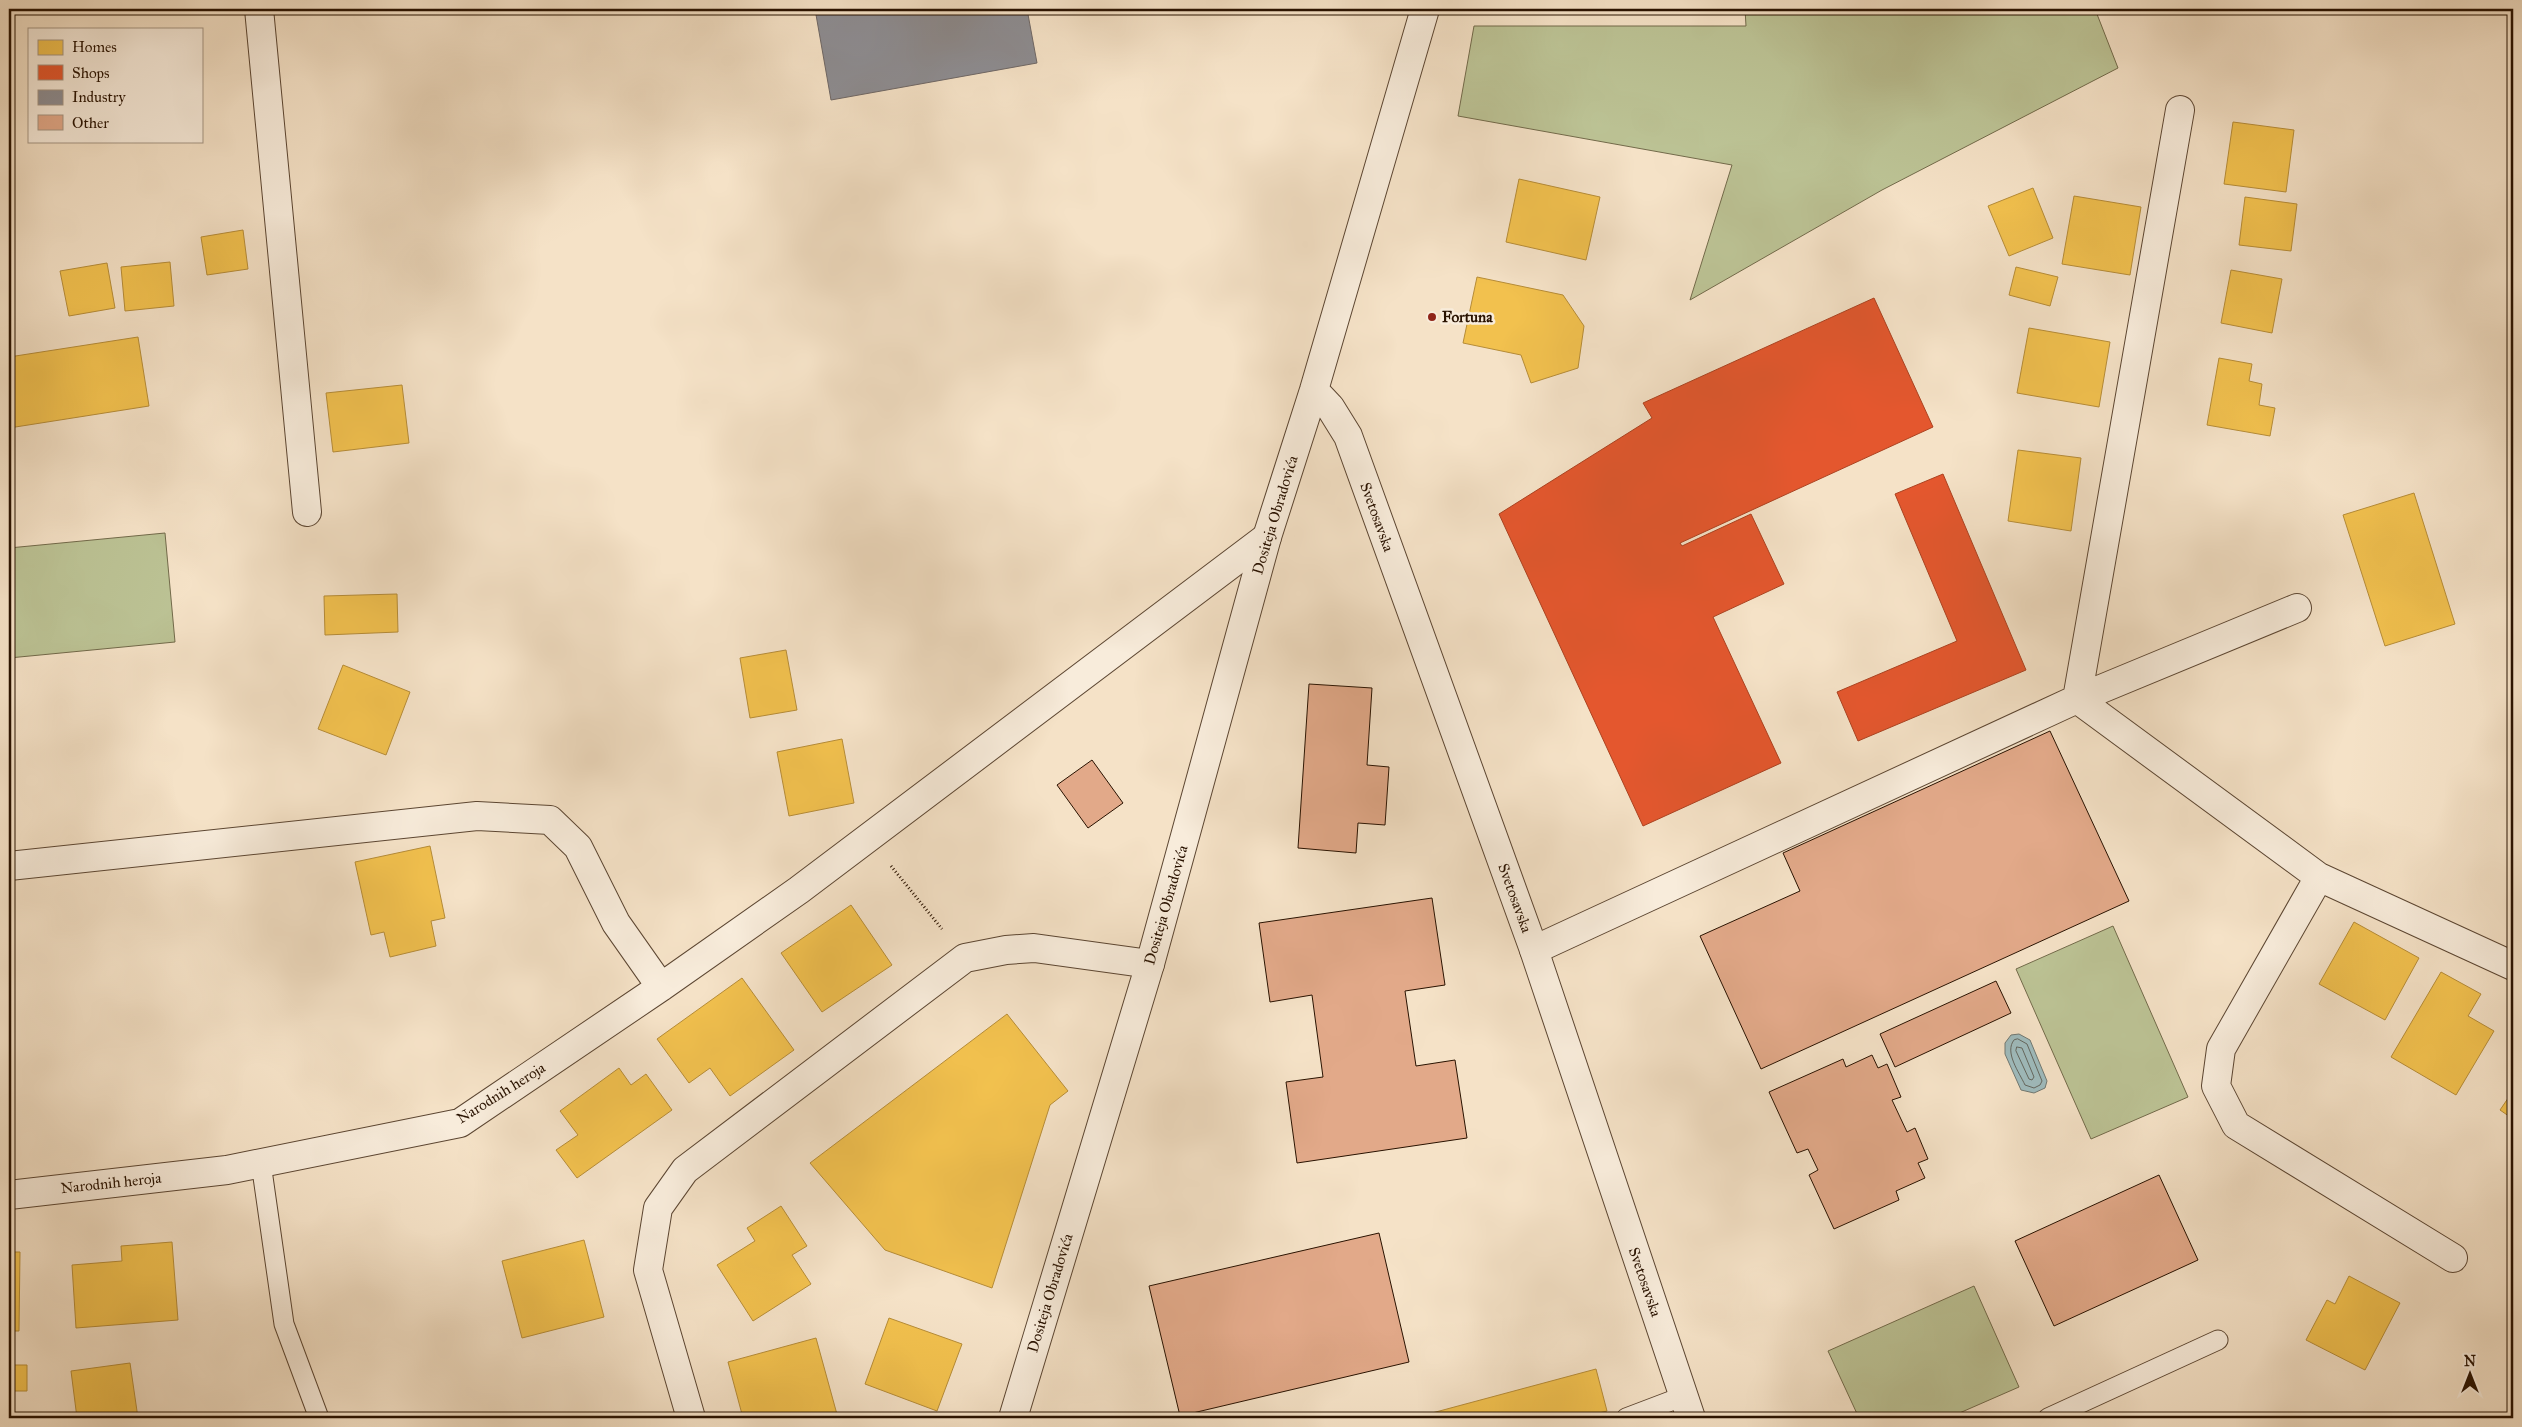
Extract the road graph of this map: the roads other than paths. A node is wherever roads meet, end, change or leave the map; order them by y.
1 (259, 9) edge
2 (1424, 9) edge
3 (2180, 110) dead end
4 (1314, 390) junction
5 (307, 512) dead end
6 (1268, 537) junction
7 (2297, 608) dead end
8 (2077, 699) junction
9 (9, 866) edge
10 (2319, 877) junction
11 (1534, 950) junction
12 (1150, 964) junction
13 (2513, 966) edge
14 (661, 987) junction
15 (261, 1163) junction
16 (9, 1195) edge
17 (2453, 1258) dead end
18 (2218, 1340) dead end
19 (1687, 1407) edge
20 (319, 1418) edge
21 (691, 1418) edge
22 (1013, 1418) edge
23 (1626, 1418) edge
24 (2048, 1418) edge

1 - 5 street
2 - 4 street, Dositeja Obradovića
3 - 8 street
4 - 6 street, Dositeja Obradovića
4 - 11 street, Svetosavska
6 - 12 street, Dositeja Obradovića
6 - 14 street, Narodnih heroja
7 - 8 street
8 - 10 street
8 - 11 street
9 - 14 street
10 - 13 street
10 - 17 street
11 - 19 street, Svetosavska
12 - 21 street
12 - 22 street, Dositeja Obradovića
14 - 15 street, Narodnih heroja
15 - 16 street, Narodnih heroja
15 - 20 lane
18 - 24 lane
19 - 23 lane

